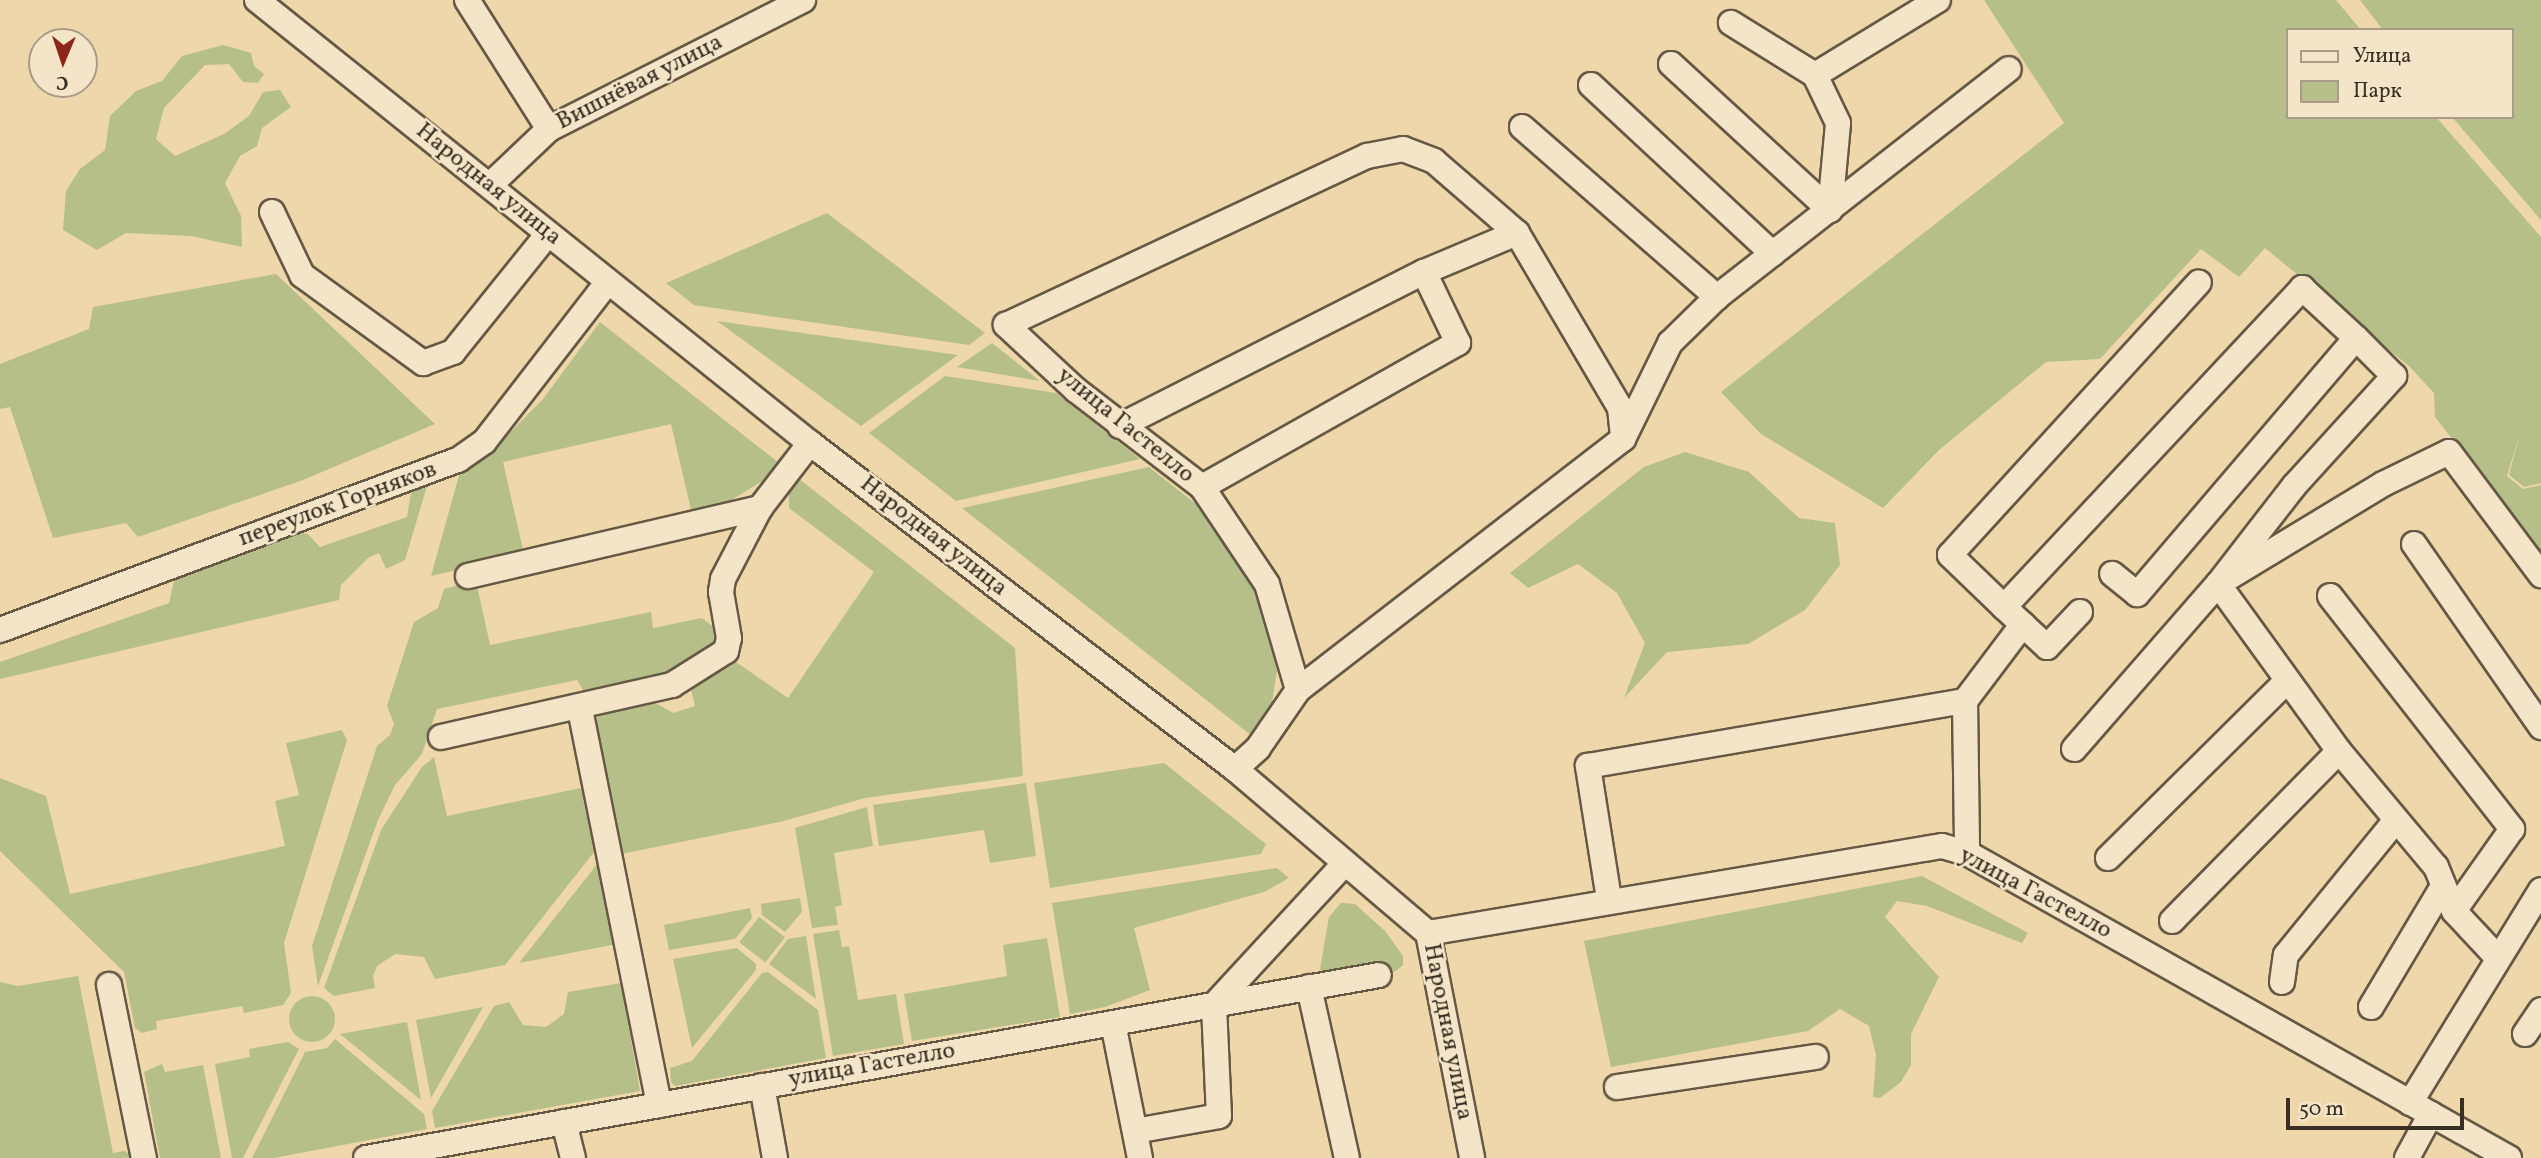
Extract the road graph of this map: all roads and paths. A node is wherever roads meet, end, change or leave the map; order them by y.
1 (467, 0) edge
2 (803, 0) edge
3 (1938, 0) edge
4 (269, 3) edge
5 (1731, 23) dead end
6 (1671, 64) dead end
7 (2009, 69) dead end
8 (1815, 75) junction
9 (1591, 85) dead end
10 (1522, 127) dead end
11 (549, 129) junction
12 (490, 185) junction
13 (1830, 210) junction
14 (272, 212) dead end
15 (1517, 233) junction
16 (548, 234) junction
17 (1773, 254) junction
18 (1424, 272) junction
19 (2199, 282) dead end
20 (607, 283) junction
21 (1717, 297) junction
22 (2356, 338) junction
23 (1120, 426) junction
24 (1623, 439) junction
25 (810, 443) junction
26 (1202, 487) junction
27 (760, 508) junction
28 (2414, 544) dead end
29 (2112, 574) dead end
30 (2541, 575) edge
31 (468, 576) dead end
32 (2218, 584) junction
33 (2330, 596) dead end
34 (2004, 607) junction
35 (2080, 612) dead end
36 (2023, 624) junction
37 (0, 630) edge
38 (2286, 682) junction
39 (1298, 690) junction
40 (1965, 701) junction
41 (580, 709) junction
42 (2541, 727) edge
43 (441, 737) dead end
44 (2074, 749) dead end
45 (2339, 751) junction
46 (1235, 769) junction
47 (2396, 820) junction
48 (1967, 853) junction
49 (2108, 858) dead end
50 (1345, 863) junction
51 (2442, 886) junction
52 (2541, 890) edge
53 (1609, 899) junction
54 (2454, 911) junction
55 (2172, 921) dead end
56 (1428, 933) junction
57 (2497, 957) junction
58 (1379, 975) dead end
59 (2283, 982) dead end
60 (109, 985) dead end
61 (1310, 987) junction
62 (1214, 1004) junction
63 (2371, 1007) dead end
64 (2541, 1010) edge
65 (1113, 1023) junction
66 (2525, 1034) dead end
67 (1816, 1057) dead end
68 (762, 1086) junction
69 (1617, 1087) dead end
70 (659, 1105) junction
71 (2420, 1108) junction
72 (564, 1122) junction
73 (1135, 1131) junction
74 (451, 1150) edge
75 (144, 1158) edge
76 (366, 1158) edge
77 (573, 1158) edge
78 (775, 1158) edge
79 (1140, 1158) edge
80 (1347, 1158) edge
81 (1472, 1158) edge
82 (2407, 1158) edge
83 (2509, 1158) edge

1 - 11 street
2 - 11 street, Вишнёвая улица
3 - 8 street
4 - 12 street, Народная улица
5 - 8 street
6 - 13 street
7 - 13 street
8 - 13 street
9 - 17 street
10 - 21 street
11 - 12 street, Вишнёвая улица
12 - 16 street, Народная улица
13 - 17 street
14 - 16 street
15 - 18 street
15 - 23 street, улица Гастелло
15 - 24 street
16 - 20 street, Народная улица
17 - 21 street
18 - 23 street
18 - 26 street
19 - 34 street
20 - 25 street, Народная улица
20 - 37 street, переулок Горняков
21 - 24 street
22 - 29 street
22 - 32 street
22 - 34 street
23 - 26 street, улица Гастелло
24 - 39 street
25 - 27 street
25 - 46 street, Народная улица
26 - 39 street, улица Гастелло
27 - 31 street
27 - 41 street
28 - 42 street
30 - 32 street
32 - 38 street
32 - 44 street
33 - 54 street
34 - 36 street
35 - 36 street
36 - 40 street
38 - 45 street
38 - 49 street
39 - 46 street
40 - 48 street
40 - 53 street
41 - 43 street
41 - 70 street
45 - 47 street
45 - 55 street
46 - 50 street, Народная улица
47 - 51 street
47 - 59 street
48 - 53 street, улица Гастелло
48 - 71 street, улица Гастелло
50 - 56 street, Народная улица
50 - 62 street
51 - 54 street
51 - 63 street
52 - 57 street
53 - 56 street, улица Гастелло
54 - 57 street
56 - 81 street, Народная улица
57 - 71 street
58 - 61 street, улица Гастелло
60 - 75 street
61 - 62 street, улица Гастелло
61 - 80 street
62 - 65 street, улица Гастелло
62 - 73 street
64 - 66 street
65 - 68 street, улица Гастелло
65 - 73 street
67 - 69 street
68 - 70 street, улица Гастелло
68 - 78 street
70 - 72 street, улица Гастелло
71 - 82 street
71 - 83 street, улица Гастелло
72 - 74 street, улица Гастелло
72 - 77 street
73 - 79 street
74 - 76 street, улица Гастелло

